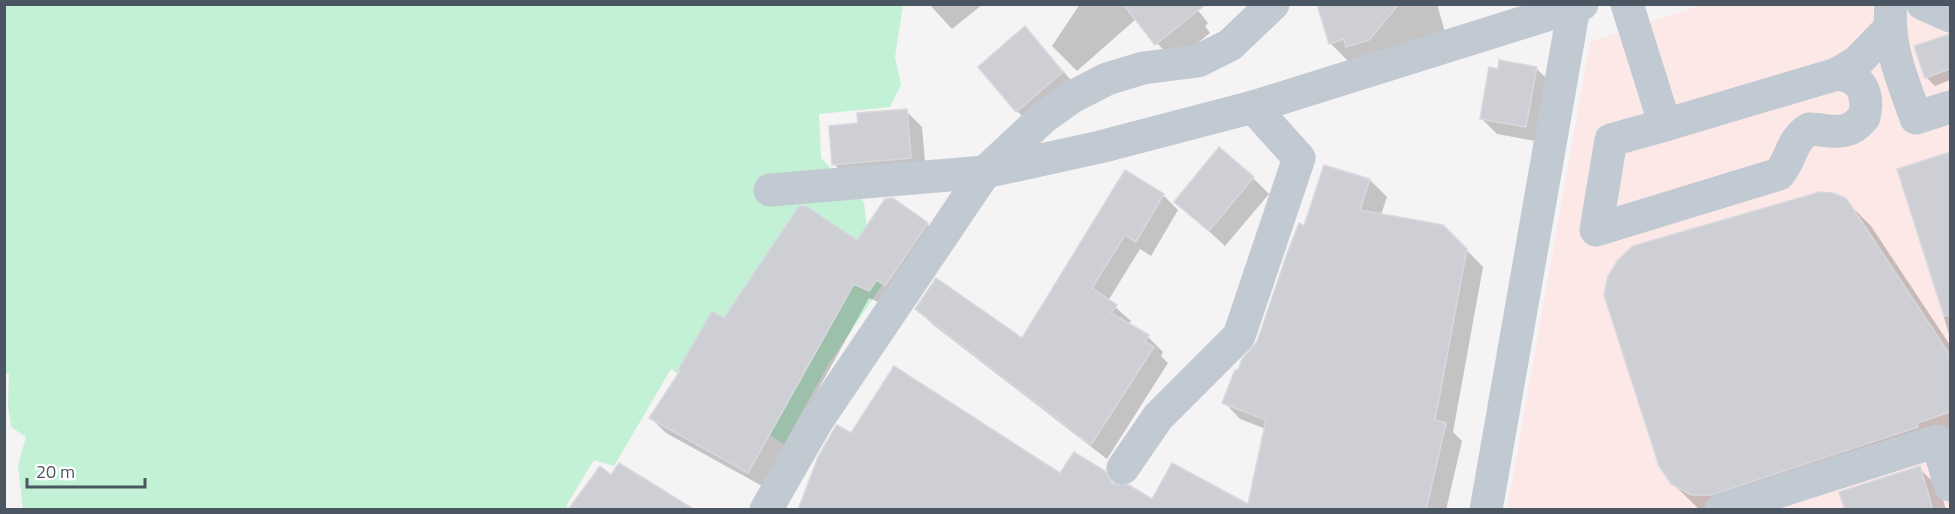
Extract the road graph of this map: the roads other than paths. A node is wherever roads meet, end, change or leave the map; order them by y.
1 (1273, 4) edge
2 (1627, 4) edge
3 (1923, 4) edge
4 (1578, 6) edge
5 (1950, 16) edge
6 (1890, 17) edge
7 (1837, 74) junction
8 (1253, 107) junction
9 (1950, 107) edge
10 (1665, 125) junction
11 (986, 172) junction
12 (770, 190) dead end
13 (1123, 468) dead end
14 (1950, 485) edge
15 (766, 510) edge
16 (1485, 510) edge
17 (1721, 510) edge

1 - 11 street
2 - 10 street
3 - 5 street
4 - 8 street
4 - 16 street
6 - 7 street
6 - 9 street
7 - 10 street
7 - 10 street
8 - 11 street
8 - 13 street
11 - 12 street
11 - 15 street
14 - 17 street

